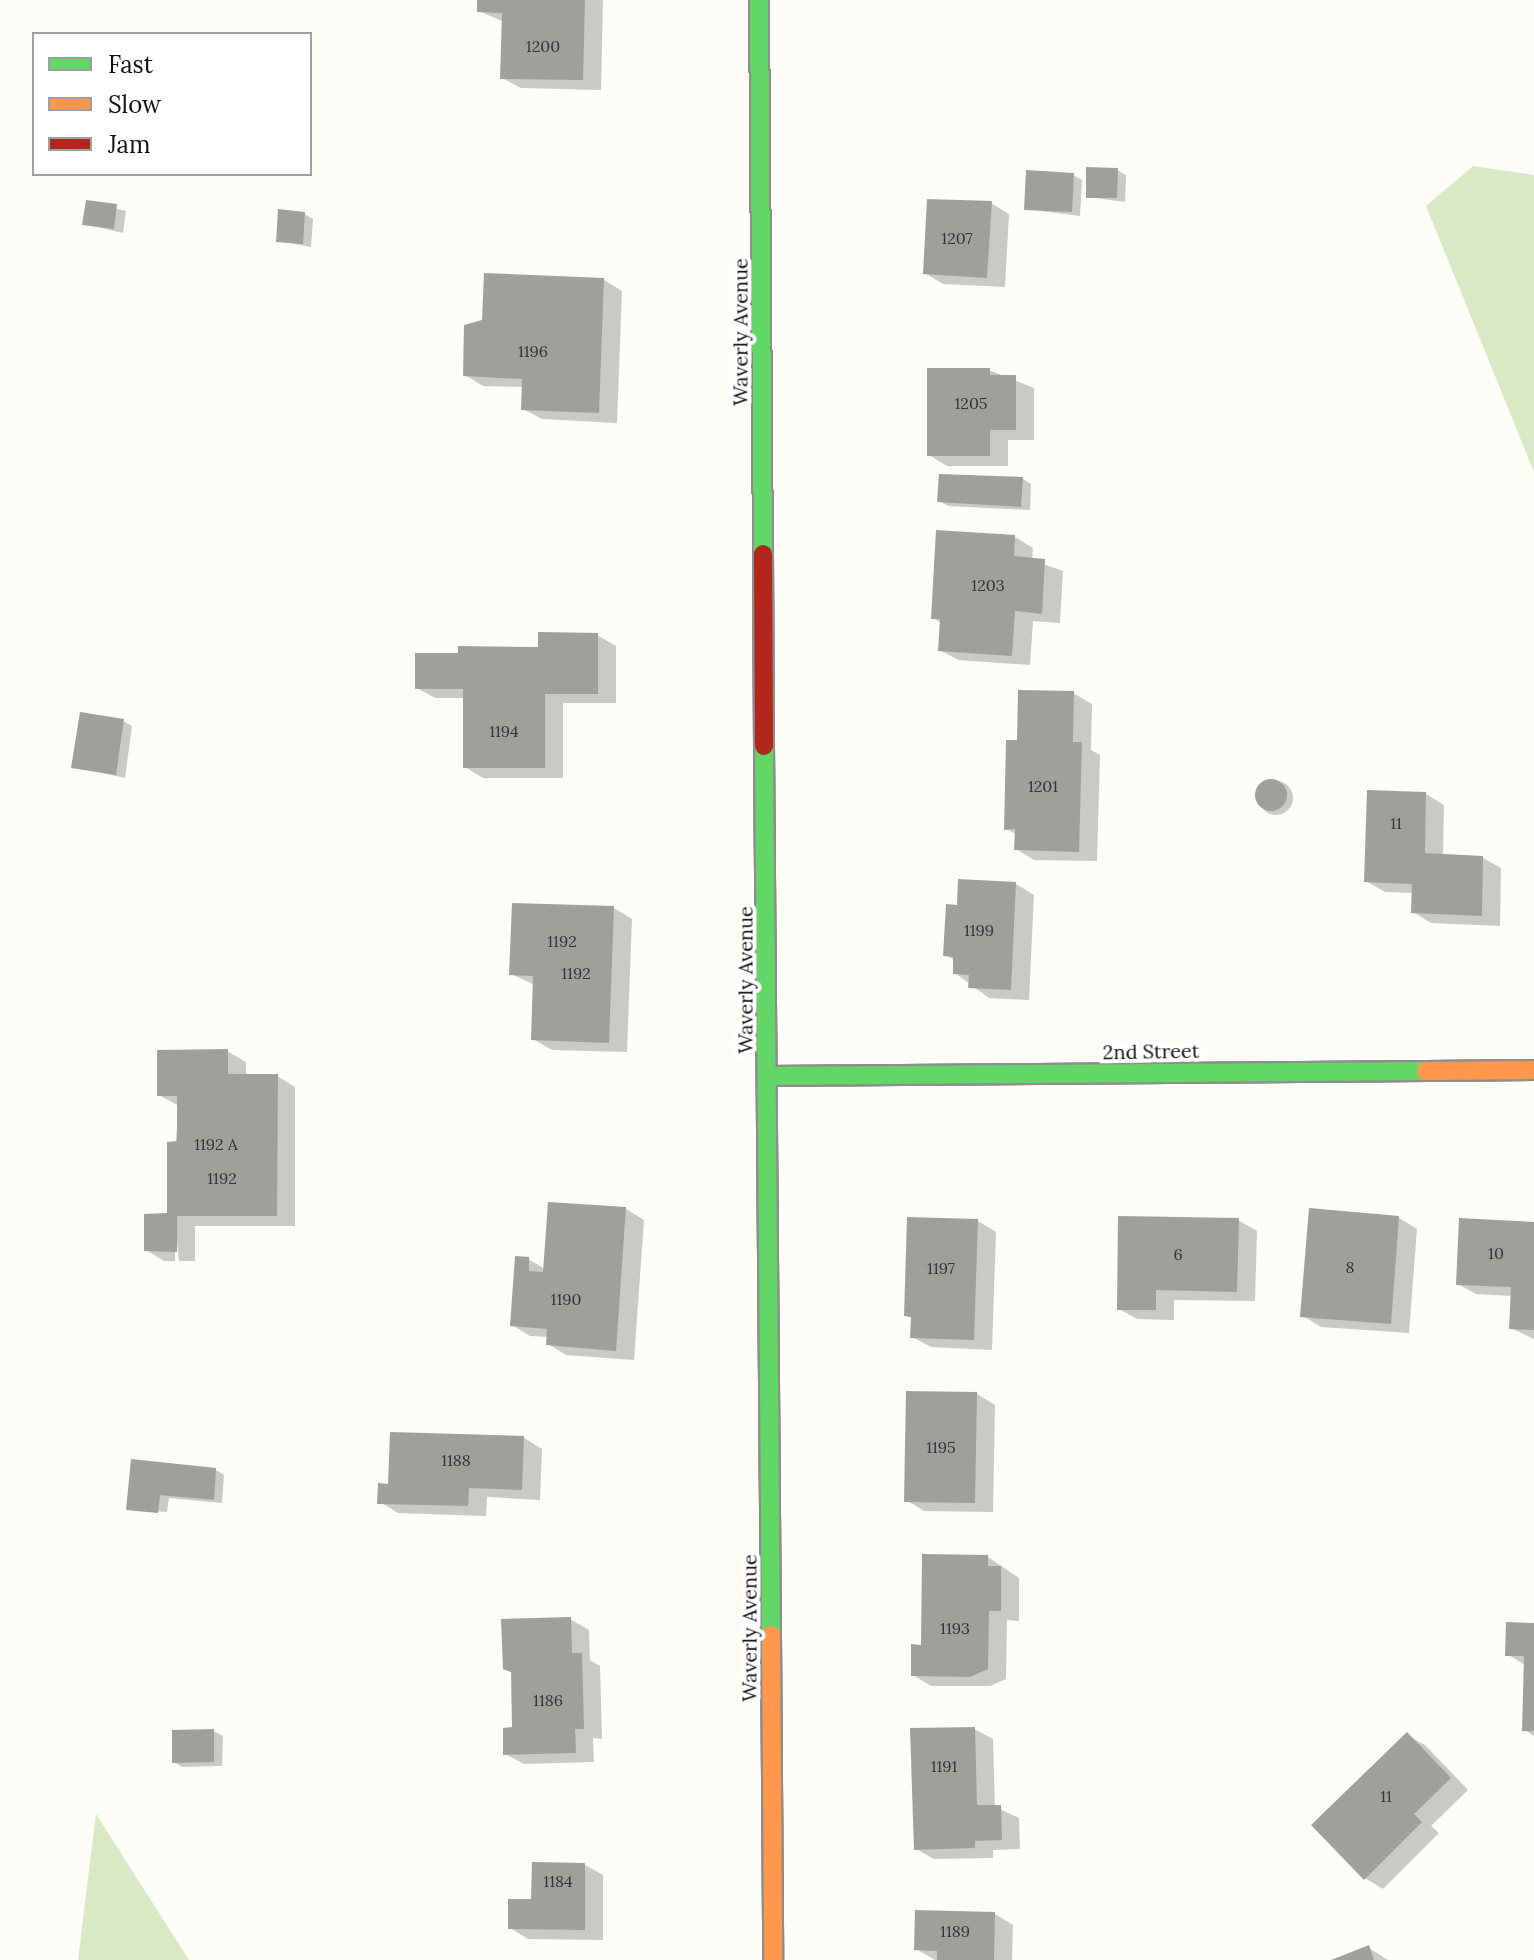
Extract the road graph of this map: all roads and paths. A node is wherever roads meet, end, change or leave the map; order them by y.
1 (759, 0) edge
2 (1534, 1070) edge
3 (768, 1076) junction
4 (773, 1960) edge

1 - 3 street, Waverly Avenue
2 - 3 street, 2nd Street
3 - 4 street, Waverly Avenue

